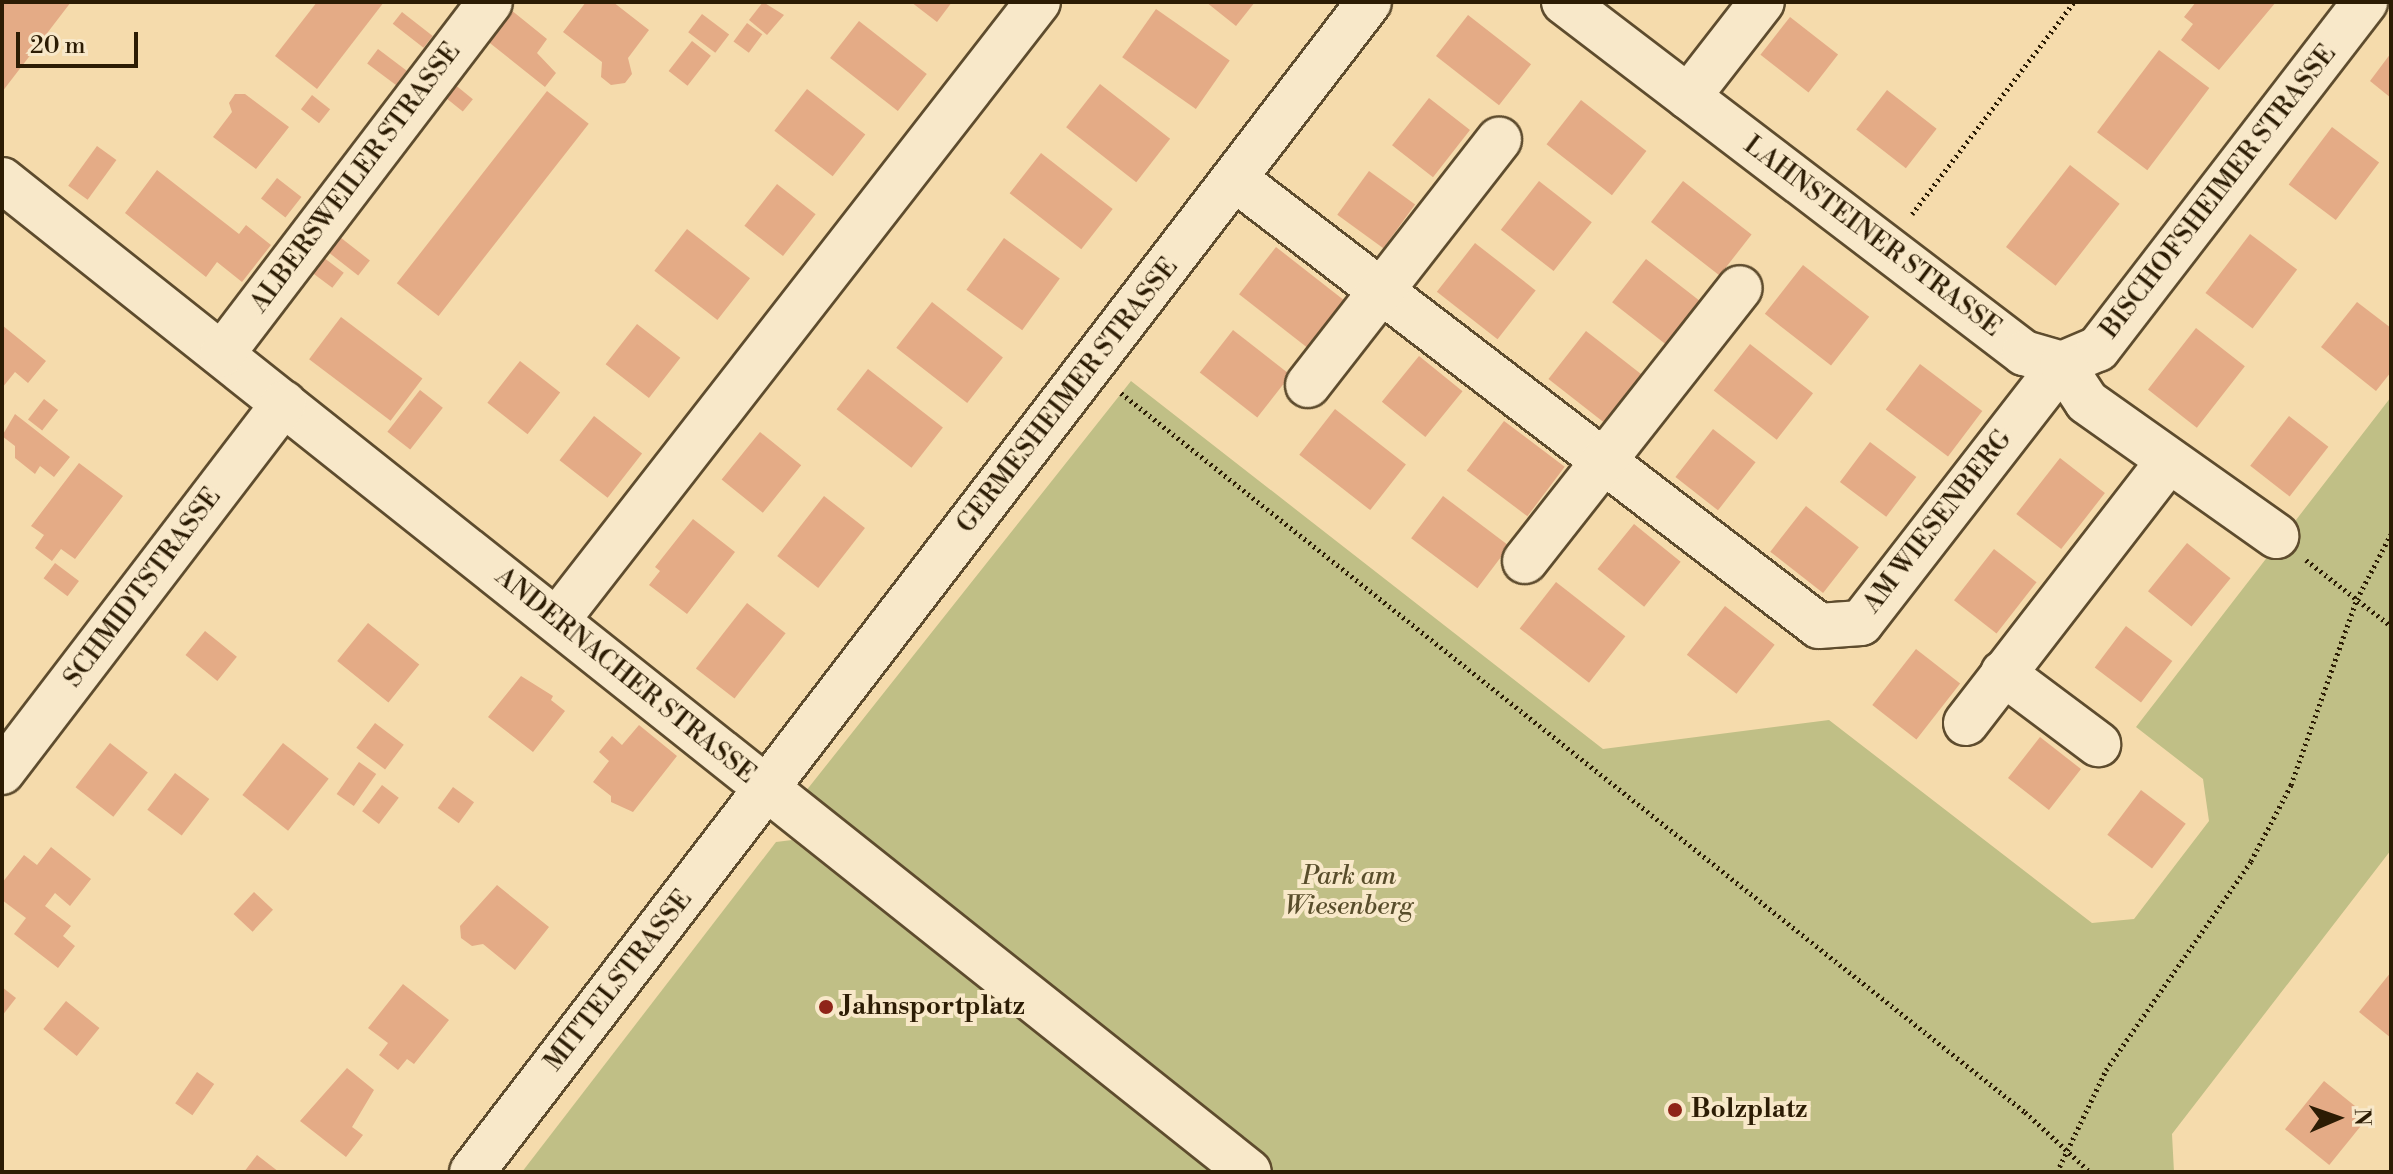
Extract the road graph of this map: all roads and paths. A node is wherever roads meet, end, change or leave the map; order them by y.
1 (490, 2) edge
2 (1038, 2) edge
3 (1369, 2) edge
4 (1564, 2) edge
5 (1762, 2) edge
6 (2074, 2) edge
7 (2365, 2) edge
8 (1688, 97) junction
9 (1499, 140) dead end
10 (1235, 179) junction
11 (2, 180) edge
12 (1909, 217) dead end
13 (1740, 288) dead end
14 (1380, 291) junction
15 (222, 354) junction
16 (2062, 364) junction
17 (1089, 368) junction
18 (1308, 385) dead end
19 (284, 403) junction
20 (1603, 461) junction
21 (2168, 462) junction
22 (2391, 534) edge
23 (2276, 536) joint
24 (1525, 561) dead end
25 (2357, 599) junction
26 (557, 620) junction
27 (2391, 626) edge
28 (2003, 673) junction
29 (1966, 723) dead end
30 (2098, 744) dead end
31 (2, 772) edge
32 (767, 790) junction
33 (2063, 1151) junction
34 (472, 1172) edge
35 (1249, 1172) edge
36 (2057, 1172) edge
37 (2090, 1172) edge

1 - 15 street, ALBERSWEILER STRASSE
2 - 26 street
3 - 10 street, GERMESHEIMER STRASSE
4 - 8 street, LAHNSTEINER STRASSE
5 - 8 street
6 - 12 path
7 - 16 street, BISCHOFSHEIMER STRASSE
8 - 16 street, LAHNSTEINER STRASSE
9 - 14 street
10 - 14 street, AM WIESENBERG
10 - 17 street, GERMESHEIMER STRASSE
11 - 15 street, ANDERNACHER STRASSE
13 - 20 street
14 - 18 street
14 - 20 street, AM WIESENBERG
15 - 19 street, ANDERNACHER STRASSE
16 - 20 street, AM WIESENBERG
16 - 21 street
17 - 32 street, GERMESHEIMER STRASSE
17 - 33 path
19 - 26 street, ANDERNACHER STRASSE
19 - 31 street, SCHMIDTSTRASSE
20 - 24 street
21 - 23 street
21 - 28 street
22 - 25 path
23 - 25 path
25 - 27 path
25 - 33 path
26 - 32 street, ANDERNACHER STRASSE
28 - 29 street
28 - 30 street
32 - 34 street, MITTELSTRASSE
32 - 35 street, ANDERNACHER STRASSE
33 - 36 path
33 - 37 path

